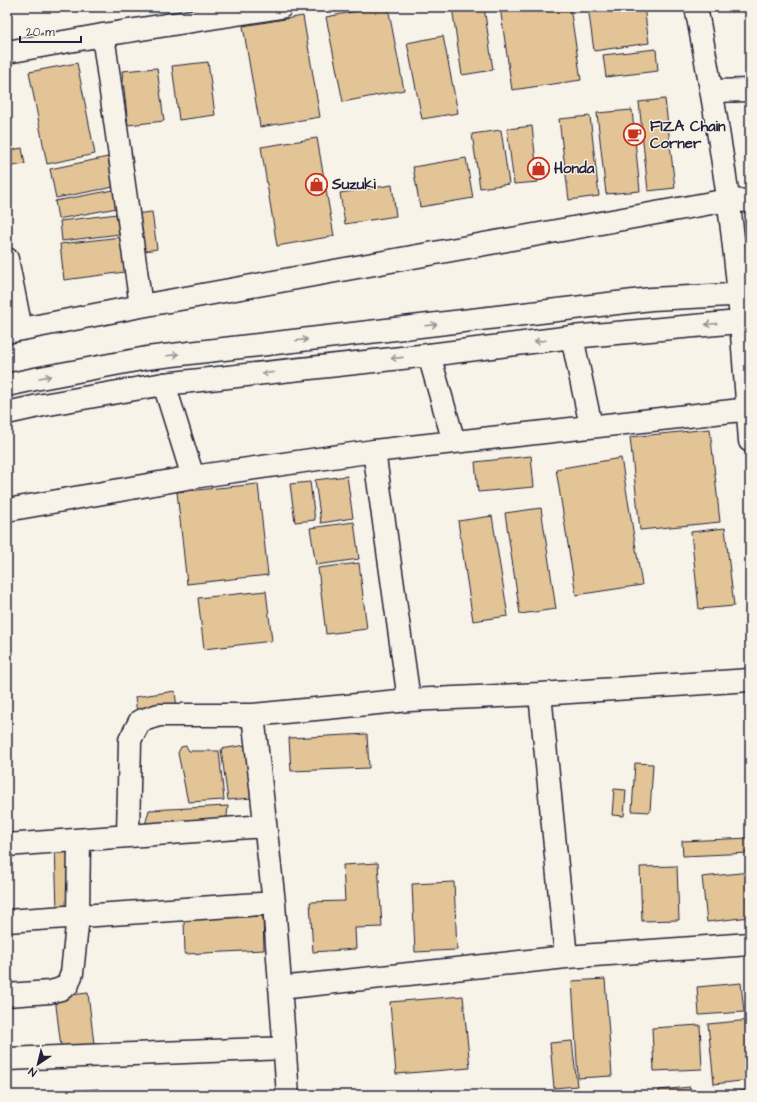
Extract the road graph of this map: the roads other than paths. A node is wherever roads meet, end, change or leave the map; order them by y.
1 (281, 7) edge
2 (696, 7) edge
3 (103, 35) junction
4 (7, 52) edge
5 (750, 90) edge
6 (712, 91) junction
7 (728, 200) junction
8 (750, 201) edge
9 (7, 258) edge
10 (744, 294) edge
11 (141, 306) junction
12 (745, 321) edge
13 (14, 330) edge
14 (572, 336) junction
15 (429, 355) junction
16 (164, 384) junction
17 (7, 386) edge
18 (749, 409) edge
19 (7, 414) edge
20 (591, 426) junction
21 (750, 440) edge
22 (454, 442) junction
23 (374, 451) junction
24 (193, 477) junction
25 (7, 510) edge
26 (750, 680) edge
27 (540, 694) junction
28 (409, 700) junction
29 (253, 715) junction
30 (265, 826) junction
31 (128, 836) junction
32 (79, 840) junction
33 (7, 845) edge
34 (274, 903) junction
35 (78, 916) junction
36 (7, 921) edge
37 (750, 944) edge
38 (566, 956) junction
39 (280, 988) junction
40 (7, 995) edge
41 (284, 1048) junction
42 (7, 1059) edge
43 (288, 1095) edge

1 - 3 street
2 - 6 street
3 - 4 street
3 - 11 street
5 - 6 street
6 - 7 street
7 - 8 street
7 - 10 street
7 - 11 street
9 - 13 street
10 - 12 street
17 -> 10 street
11 - 13 street
12 -> 14 street
12 - 18 street
14 -> 15 street
14 - 20 street
15 -> 16 street
15 - 22 street
16 - 19 street
16 - 24 street
18 - 20 street
18 - 21 street
20 - 22 street
22 - 23 street
23 - 24 street
23 - 28 street
24 - 25 street
26 - 27 street
27 - 28 street
27 - 38 street
28 - 29 street
29 - 30 street
29 - 31 street
30 - 31 street
30 - 34 street
31 - 32 street
32 - 33 street
32 - 35 street
34 - 35 street
34 - 39 street
35 - 36 street
35 - 40 street
37 - 38 street
38 - 39 street
39 - 41 street
41 - 42 street
41 - 43 street

